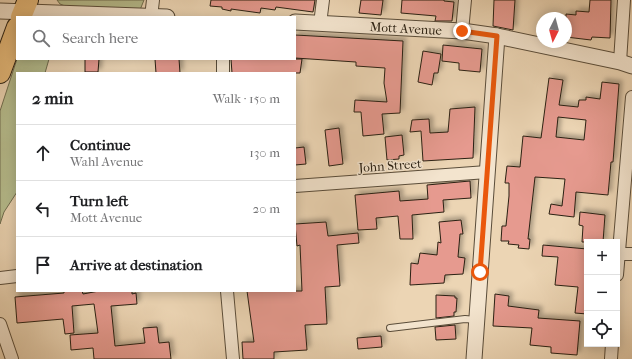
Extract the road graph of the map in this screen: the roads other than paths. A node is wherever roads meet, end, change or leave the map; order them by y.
1 (153, 0) edge
2 (323, 0) edge
3 (465, 0) edge
4 (624, 0) edge
5 (0, 11) edge
6 (22, 14) edge
7 (108, 16) edge
8 (151, 16) edge
9 (296, 22) edge
10 (320, 24) junction
11 (16, 30) edge
12 (462, 31) junction
13 (497, 36) junction
14 (223, 60) edge
15 (626, 64) edge
16 (223, 72) edge
17 (0, 73) edge
18 (632, 96) edge
19 (487, 172) junction
20 (296, 186) edge
21 (619, 239) edge
22 (620, 254) edge
23 (632, 254) edge
24 (15, 276) edge
25 (0, 278) edge
26 (227, 292) edge
27 (476, 320) junction
28 (0, 324) edge
29 (390, 328) dead end
30 (612, 347) edge
31 (12, 359) edge
32 (233, 359) edge
33 (474, 359) edge
34 (611, 359) edge

1 - 8 street
2 - 10 street
3 - 12 street
4 - 15 street
5 - 6 street
6 - 7 street
9 - 10 street, Mott Avenue
10 - 12 street, Mott Avenue
11 - 17 highway
12 - 13 street, Mott Avenue
13 - 15 street, Mott Avenue
13 - 19 street
14 - 16 street
18 - 21 street
19 - 20 street, John Street
19 - 27 street
22 - 23 street
24 - 25 street
26 - 32 street
27 - 29 lane
27 - 33 street
28 - 31 street
30 - 34 street

